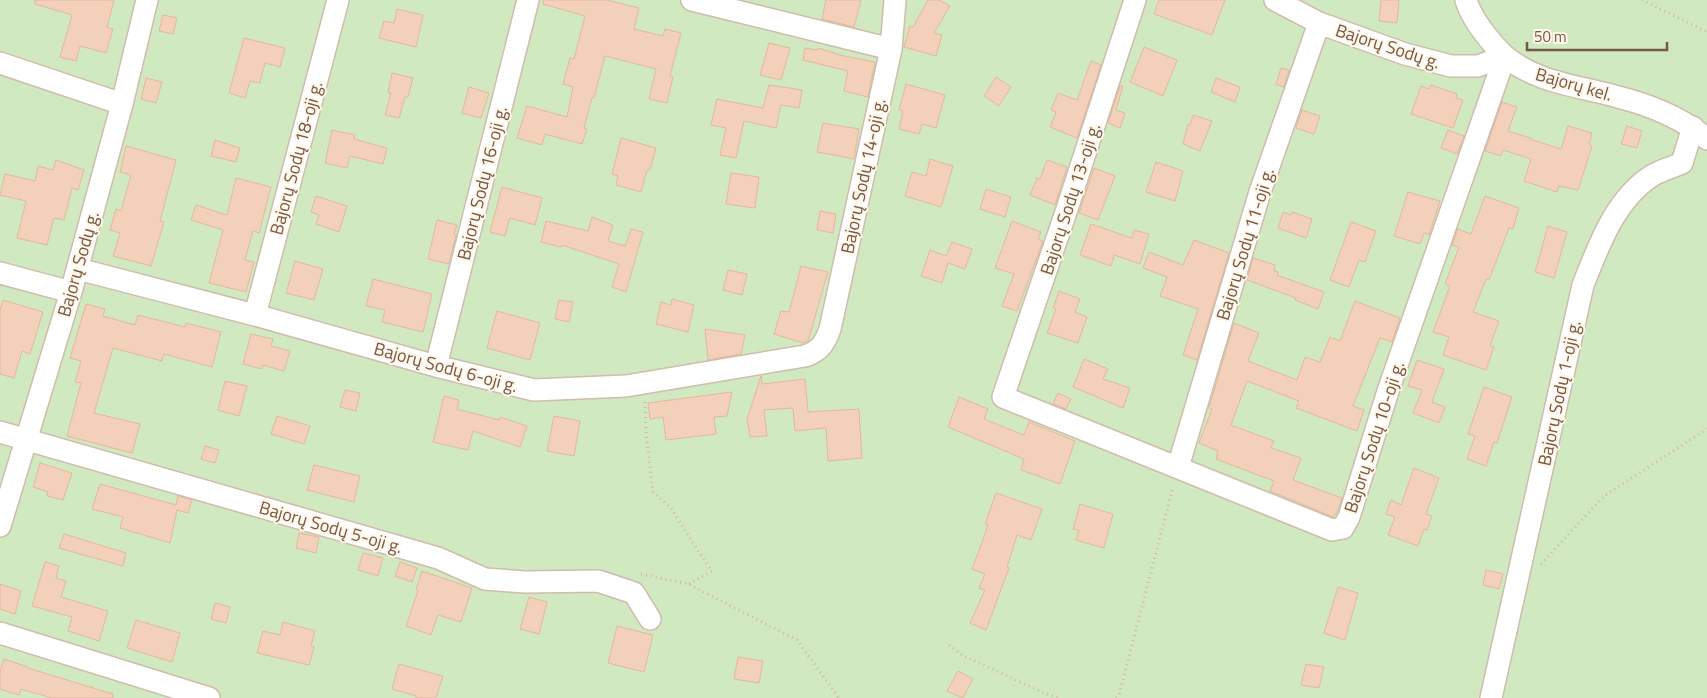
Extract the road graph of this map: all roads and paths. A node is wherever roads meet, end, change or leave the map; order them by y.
1 (147, 0) edge
2 (338, 0) edge
3 (528, 0) edge
4 (692, 0) edge
5 (895, 0) edge
6 (1134, 0) edge
7 (1275, 0) edge
8 (1466, 0) edge
9 (1642, 0) edge
10 (1320, 23) junction
11 (1707, 32) edge
12 (891, 49) junction
13 (1505, 56) junction
14 (0, 63) edge
15 (122, 104) junction
16 (1700, 133) edge
17 (78, 269) junction
18 (0, 273) edge
19 (71, 292) junction
20 (255, 315) junction
21 (820, 348) joint
22 (436, 366) junction
23 (644, 383) junction
24 (1003, 397) joint
25 (1707, 429) edge
26 (0, 432) edge
27 (27, 439) junction
28 (1178, 467) junction
29 (0, 526) edge
30 (1541, 565) dead end
31 (688, 584) junction
32 (616, 587) junction
33 (650, 619) dead end
34 (0, 633) edge
35 (949, 645) dead end
36 (208, 698) edge
37 (839, 698) edge
38 (1058, 698) edge
39 (1116, 698) edge
40 (1491, 698) edge

1 - 15 street, Bajorų Sodų g.
2 - 20 street, Bajorų Sodų 18-oji g.
3 - 22 street, Bajorų Sodų 16-oji g.
4 - 12 street
5 - 12 street, Bajorų Sodų 14-oji g.
6 - 24 street, Bajorų Sodų 13-oji g.
7 - 10 street, Bajorų Sodų g.
8 - 13 street, Bajorų kel.
9 - 11 path
10 - 13 street, Bajorų Sodų g.
10 - 28 street, Bajorų Sodų 11-oji g.
12 - 21 street, Bajorų Sodų 14-oji g.
13 - 16 street, Bajorų kel.
13 - 28 street, Bajorų Sodų 10-oji g.
14 - 15 street
15 - 17 street, Bajorų Sodų g.
16 - 40 street, Bajorų Sodų 1-oji g.
17 - 19 street, Bajorų Sodų g.
17 - 20 street, Bajorų Sodų 6-oji g.
18 - 19 street
19 - 27 street, Bajorų Sodų g.
20 - 22 street, Bajorų Sodų 6-oji g.
21 - 23 street, Bajorų Sodų 6-oji g.
22 - 23 street, Bajorų Sodų 6-oji g.
23 - 31 path
24 - 28 street, Bajorų Sodų 10-oji g.
25 - 30 path
26 - 27 street, Bajorų Sodų 5-oji g.
27 - 29 street, Bajorų Sodų g.
27 - 32 street, Bajorų Sodų 5-oji g.
28 - 39 path
31 - 32 path
31 - 37 path
32 - 33 street, Bajorų Sodų 5-oji g.
34 - 36 street
35 - 38 path

